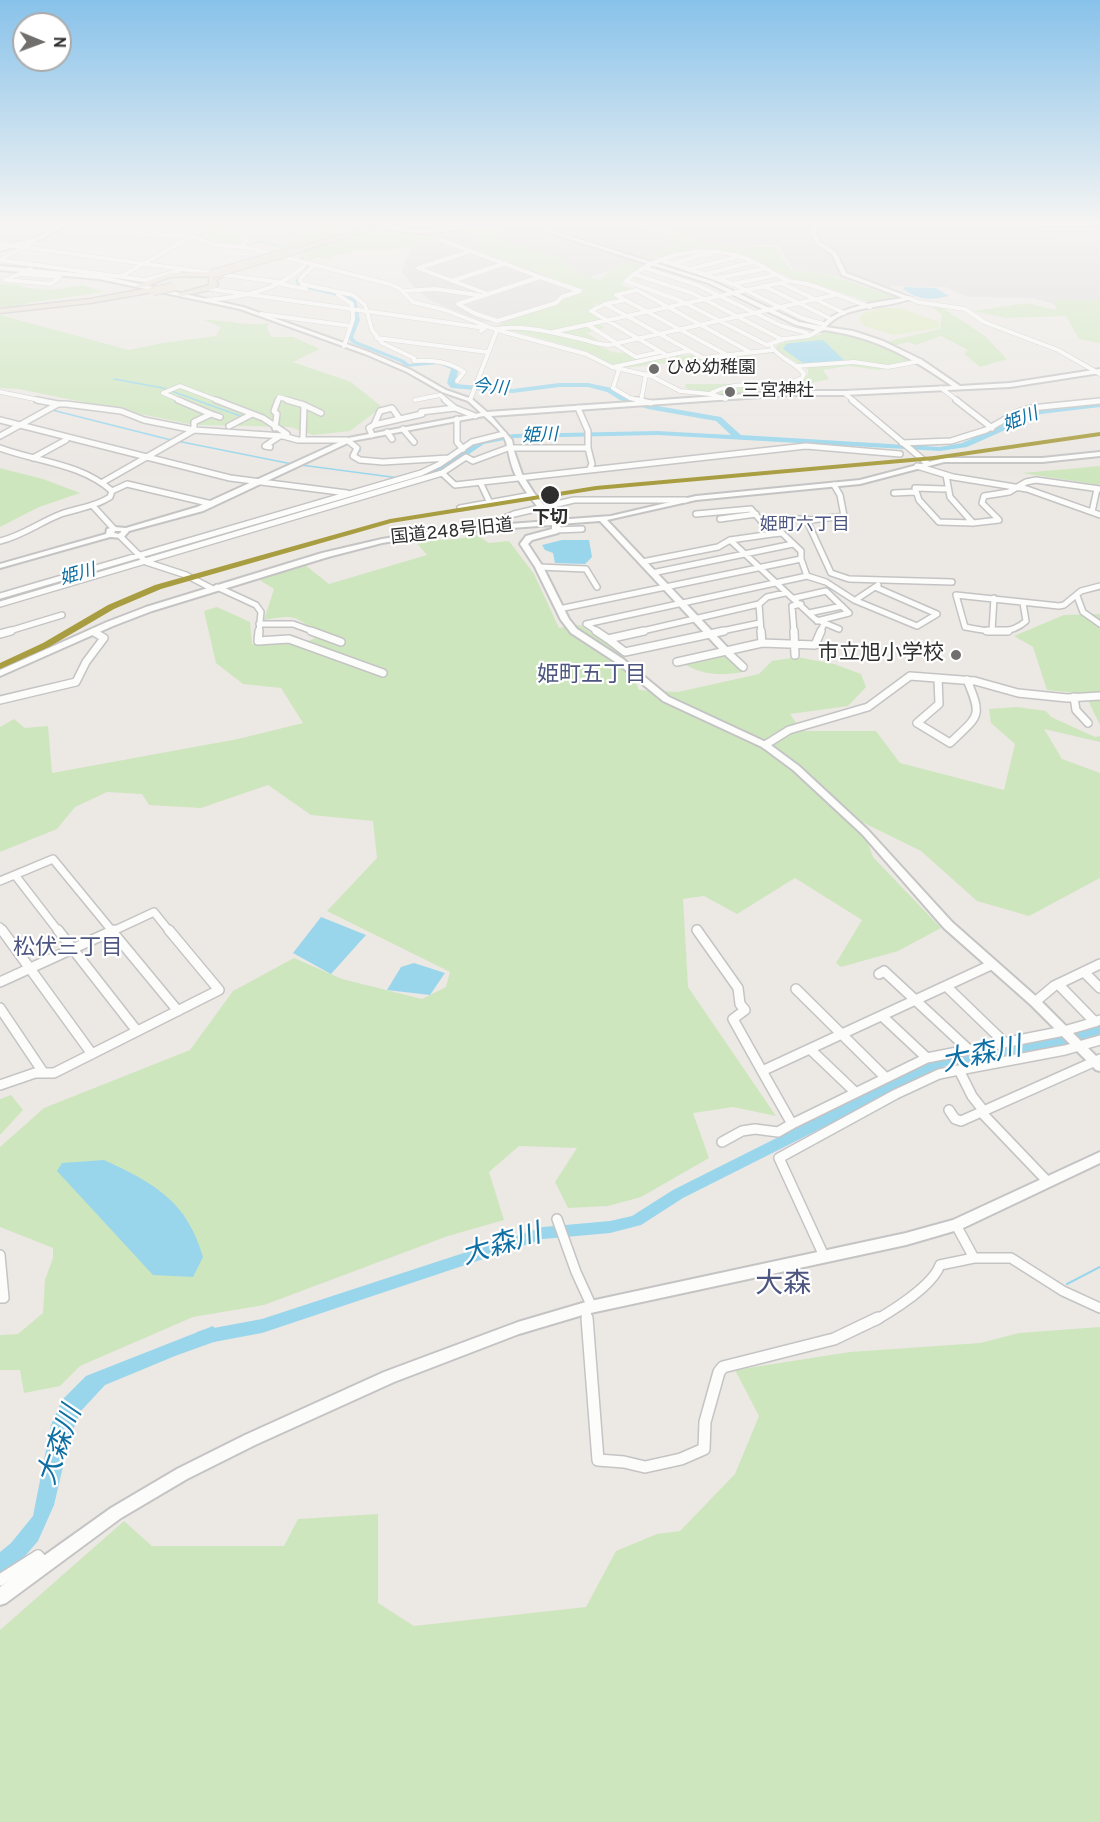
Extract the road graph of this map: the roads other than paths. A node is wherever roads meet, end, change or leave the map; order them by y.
1 (23, 307) edge
2 (30, 307) edge
3 (232, 307) edge
4 (338, 307) edge
5 (365, 307) edge
6 (433, 307) edge
7 (463, 307) edge
8 (543, 307) edge
9 (598, 307) edge
10 (611, 307) edge
11 (638, 307) edge
12 (668, 307) joint
13 (693, 307) edge
14 (719, 307) edge
15 (744, 307) edge
16 (762, 307) edge
17 (780, 307) joint
18 (806, 307) edge
19 (832, 307) edge
20 (870, 307) edge
21 (951, 307) edge
22 (353, 309) junction
23 (0, 310) edge
24 (768, 310) junction
25 (367, 311) junction
26 (646, 312) junction
27 (756, 313) junction
28 (844, 313) junction
29 (261, 315) junction
30 (626, 316) junction
31 (737, 317) junction
32 (829, 318) junction
33 (607, 320) junction
34 (719, 321) junction
35 (588, 325) junction
36 (700, 325) junction
37 (351, 326) junction
38 (822, 326) junction
39 (496, 330) junction
40 (679, 330) junction
41 (481, 331) dead end
42 (765, 331) junction
43 (546, 333) junction
44 (659, 334) junction
45 (815, 334) junction
46 (746, 335) junction
47 (377, 338) junction
48 (639, 339) junction
49 (727, 339) junction
50 (781, 339) junction
51 (617, 344) junction
52 (345, 346) junction
53 (772, 348) junction
54 (688, 351) junction
55 (487, 352) junction
56 (660, 352) junction
57 (750, 352) junction
58 (668, 356) junction
59 (729, 356) junction
60 (920, 361) junction
61 (796, 366) junction
62 (482, 367) junction
63 (612, 367) junction
64 (619, 369) junction
65 (464, 372) junction
66 (1098, 372) edge
67 (646, 374) junction
68 (458, 381) dead end
69 (959, 387) junction
70 (941, 388) junction
71 (0, 392) edge
72 (844, 393) junction
73 (710, 394) junction
74 (726, 399) junction
75 (415, 400) dead end
76 (470, 400) junction
77 (1100, 401) edge
78 (644, 403) junction
79 (58, 404) junction
80 (303, 405) junction
81 (454, 408) junction
82 (578, 408) junction
83 (321, 413) dead end
84 (211, 414) junction
85 (252, 414) junction
86 (486, 414) junction
87 (475, 416) junction
88 (220, 417) dead end
89 (400, 419) junction
90 (457, 419) junction
91 (185, 420) dead end
92 (438, 421) junction
93 (0, 422) edge
94 (194, 422) junction
95 (18, 426) junction
96 (373, 426) junction
97 (275, 428) junction
98 (992, 428) junction
99 (403, 429) junction
100 (442, 429) dead end
101 (194, 430) junction
102 (387, 432) junction
103 (236, 433) junction
104 (372, 435) junction
105 (0, 436) edge
106 (278, 436) junction
107 (303, 438) junction
108 (392, 439) dead end
109 (66, 440) junction
110 (263, 440) dead end
111 (348, 440) junction
112 (507, 441) junction
113 (414, 442) dead end
114 (902, 443) junction
115 (270, 447) dead end
116 (0, 448) edge
117 (588, 448) junction
118 (463, 449) junction
119 (900, 454) dead end
120 (1100, 454) edge
121 (33, 458) junction
122 (146, 458) junction
123 (450, 458) junction
124 (927, 463) junction
125 (917, 466) junction
126 (589, 470) junction
127 (442, 473) junction
128 (946, 475) junction
129 (521, 477) junction
130 (103, 482) junction
131 (480, 482) junction
132 (258, 483) junction
133 (834, 485) junction
134 (1017, 486) junction
135 (945, 489) junction
136 (1098, 489) edge
137 (112, 491) junction
138 (915, 492) junction
139 (894, 493) dead end
140 (350, 494) junction
141 (532, 495) junction
142 (340, 497) junction
143 (686, 500) junction
144 (490, 503) junction
145 (212, 504) junction
146 (93, 506) junction
147 (460, 508) dead end
148 (542, 508) junction
149 (1092, 512) junction
150 (696, 514) dead end
151 (756, 514) junction
152 (1100, 515) edge
153 (602, 519) junction
154 (720, 519) dead end
155 (811, 520) junction
156 (973, 523) junction
157 (764, 524) junction
158 (483, 527) junction
159 (555, 527) junction
160 (582, 529) dead end
161 (112, 532) junction
162 (123, 533) junction
163 (772, 534) junction
164 (730, 540) junction
165 (0, 541) edge
166 (793, 544) junction
167 (745, 554) junction
168 (142, 558) junction
169 (801, 560) junction
170 (642, 562) junction
171 (0, 566) edge
172 (539, 567) junction
173 (760, 568) junction
174 (652, 573) junction
175 (807, 576) junction
176 (885, 580) junction
177 (952, 582) dead end
178 (775, 583) junction
179 (1100, 586) edge
180 (214, 587) junction
181 (597, 587) dead end
182 (666, 587) junction
183 (875, 587) junction
184 (785, 593) junction
185 (0, 596) edge
186 (1077, 596) junction
187 (795, 598) junction
188 (994, 598) junction
189 (857, 599) junction
190 (680, 603) junction
191 (1023, 603) junction
192 (0, 604) edge
193 (759, 604) junction
194 (801, 604) junction
195 (842, 606) junction
196 (559, 609) junction
197 (809, 613) junction
198 (63, 615) dead end
199 (694, 618) junction
200 (817, 621) junction
201 (760, 623) junction
202 (259, 624) junction
203 (1100, 624) edge
204 (822, 626) junction
205 (839, 629) dead end
206 (992, 631) junction
207 (94, 632) junction
208 (0, 634) edge
209 (710, 634) junction
210 (608, 639) junction
211 (341, 642) dead end
212 (762, 643) junction
213 (795, 644) junction
214 (726, 651) junction
215 (795, 655) dead end
216 (677, 662) dead end
217 (743, 667) dead end
218 (0, 673) edge
219 (383, 673) dead end
220 (938, 678) junction
221 (967, 680) junction
222 (1100, 696) edge
223 (1074, 697) junction
224 (0, 700) edge
225 (1088, 723) dead end
226 (765, 746) junction
227 (15, 875) junction
228 (0, 881) edge
229 (0, 927) edge
230 (697, 930) dead end
231 (113, 931) junction
232 (73, 950) junction
233 (1100, 964) edge
234 (991, 965) junction
235 (29, 969) junction
236 (1085, 973) junction
237 (879, 974) dead end
238 (0, 982) edge
239 (1058, 984) junction
240 (946, 986) junction
241 (1100, 988) edge
242 (796, 989) dead end
243 (916, 1000) junction
244 (1035, 1002) junction
245 (0, 1008) edge
246 (178, 1011) junction
247 (882, 1016) junction
248 (1097, 1021) edge
249 (137, 1031) junction
250 (1064, 1031) junction
251 (843, 1034) junction
252 (1100, 1040) edge
253 (1004, 1042) junction
254 (1080, 1047) junction
255 (810, 1049) junction
256 (968, 1049) junction
257 (92, 1054) junction
258 (927, 1058) junction
259 (1098, 1063) edge
260 (959, 1070) junction
261 (762, 1071) junction
262 (42, 1072) junction
263 (885, 1077) junction
264 (0, 1085) edge
265 (855, 1092) junction
266 (949, 1110) dead end
267 (983, 1110) junction
268 (792, 1125) junction
269 (722, 1142) dead end
270 (1100, 1157) edge
271 (1048, 1182) junction
272 (557, 1219) dead end
273 (956, 1225) junction
274 (0, 1255) edge
275 (824, 1256) junction
276 (974, 1258) junction
277 (0, 1298) edge
278 (589, 1307) junction
279 (1100, 1308) edge
280 (45, 1565) junction
281 (0, 1580) edge
282 (0, 1597) edge

1 - 23 highway
2 - 23 highway
3 - 29 street
4 - 22 street
5 - 25 street
6 - 39 street
7 - 8 street
9 - 33 street
10 - 30 street
11 - 26 street
12 - 26 street
12 - 36 street
13 - 34 street
14 - 31 street
15 - 27 street
16 - 24 street
17 - 24 street
17 - 38 street
18 - 32 street
19 - 28 street
20 - 28 street
21 - 66 street
22 - 25 street
22 - 37 street
24 - 27 street
24 - 38 street
25 - 41 street
25 - 47 street
26 - 30 street
26 - 40 street
27 - 31 street
27 - 45 street
28 - 32 street
29 - 37 street
29 - 52 street
30 - 33 street
30 - 44 street
31 - 34 street
31 - 42 street
32 - 38 street
33 - 35 street
33 - 48 street
34 - 36 street
34 - 46 street
35 - 43 street
35 - 51 street
36 - 40 street
36 - 49 street
37 - 52 street
38 - 45 street
38 - 60 street
39 - 43 street
39 - 55 street
39 - 63 street
40 - 44 street
40 - 59 street
42 - 46 street
42 - 50 street
43 - 51 street
44 - 48 street
44 - 54 street
45 - 50 street
46 - 49 street
46 - 53 street
47 - 55 street
47 - 65 street
48 - 51 street
48 - 56 street
49 - 57 street
50 - 53 street
51 - 56 street
52 - 76 street
53 - 57 street
53 - 61 street
54 - 58 street
54 - 59 street
55 - 62 street
56 - 58 street
57 - 59 street
58 - 63 street
60 - 61 street
60 - 69 street
61 - 73 street
62 - 65 street
62 - 76 street
63 - 64 street
64 - 67 street
64 - 78 street
65 - 68 street
66 - 69 street
67 - 73 street
67 - 78 street
69 - 70 street
70 - 72 street
70 - 98 street
71 - 79 street
72 - 74 street
72 - 114 street
73 - 74 street
74 - 78 street
75 - 81 street
76 - 86 street
77 - 98 street
78 - 82 street
79 - 95 street
79 - 101 street
80 - 83 street
80 - 97 street
80 - 107 street
81 - 87 street
81 - 89 street
82 - 86 street
82 - 117 street
84 - 85 street
84 - 88 street
84 - 94 street
85 - 97 street
85 - 103 street
86 - 87 street
86 - 112 street
87 - 90 street
89 - 96 street
89 - 96 street
90 - 92 street
90 - 118 street
91 - 94 street
92 - 99 street
92 - 100 street
93 - 95 street
94 - 101 street
95 - 105 street
95 - 109 street
95 - 122 street
96 - 104 street
97 - 107 street
98 - 114 street
99 - 102 street
99 - 113 street
101 - 103 street
101 - 122 street
102 - 104 street
102 - 108 street
103 - 106 street
104 - 111 street
106 - 110 street
106 - 111 street
106 - 115 street
107 - 111 street
109 - 121 street
109 - 122 street
111 - 123 street
111 - 132 street
112 - 117 street
112 - 118 street
112 - 127 street
112 - 129 street
114 - 124 street
116 - 121 street
117 - 126 street
118 - 123 street
119 - 126 street
120 - 124 street, 国道248号旧道
121 - 130 street
122 - 130 street
122 - 132 street
123 - 140 street
124 - 125 street, 国道248号旧道
125 - 128 street
125 - 133 street, 国道248号旧道
126 - 129 street
127 - 131 street
127 - 168 street
128 - 134 street
128 - 135 street
129 - 131 street
129 - 141 street
130 - 137 street
131 - 144 street
132 - 140 street
132 - 142 street
132 - 145 street
133 - 143 street, 国道248号旧道
133 - 155 street
134 - 136 street
134 - 149 street
134 - 156 street
135 - 138 street
135 - 156 street
136 - 149 street
137 - 145 street
137 - 146 street
138 - 139 street
138 - 156 street
140 - 142 street
141 - 144 street
141 - 148 street
142 - 168 street
143 - 148 street
143 - 153 street, 国道248号旧道
144 - 147 street
145 - 162 street
146 - 161 street
146 - 165 street
148 - 158 street
148 - 159 street
149 - 152 street
150 - 151 street
151 - 154 street
151 - 157 street
153 - 159 street, 国道248号旧道
153 - 170 street
155 - 157 street
155 - 176 street
157 - 163 street
158 - 159 street, 国道248号旧道
158 - 180 street, 国道248号旧道
159 - 160 street
159 - 172 street
161 - 162 street
161 - 171 street
162 - 168 street
163 - 164 street
163 - 166 street
164 - 167 street
164 - 170 street
166 - 167 street
166 - 169 street
167 - 173 street
167 - 174 street
168 - 180 street
168 - 185 street
168 - 192 street
169 - 173 street
169 - 175 street
170 - 174 street
172 - 181 street
172 - 196 street
173 - 178 street
173 - 182 street
174 - 182 street
175 - 178 street
175 - 189 street
176 - 177 street
176 - 183 street
178 - 184 street
178 - 190 street
179 - 186 street
180 - 202 street
180 - 207 street, 国道248号旧道
182 - 190 street
182 - 196 street
183 - 189 street
183 - 189 street
184 - 187 street
184 - 193 street
186 - 191 street
186 - 203 street
187 - 194 street
187 - 195 street
188 - 191 street
188 - 206 street
188 - 206 street
190 - 199 street
190 - 210 street
191 - 206 street
193 - 199 street
193 - 201 street
194 - 197 street
194 - 213 street
195 - 197 street
195 - 200 street
196 - 226 street
197 - 200 street
198 - 208 street
199 - 209 street
199 - 210 street
200 - 204 street
201 - 209 street
201 - 212 street
202 - 211 street
202 - 219 street
204 - 205 street
204 - 213 street
207 - 218 street, 国道248号旧道
207 - 224 street
209 - 210 street
209 - 214 street
212 - 213 street
212 - 214 street
213 - 215 street
214 - 216 street
214 - 217 street
220 - 221 street
220 - 221 street
220 - 226 street
221 - 223 street
222 - 223 street
223 - 225 street
226 - 234 street
227 - 228 street
227 - 231 street
227 - 232 street
229 - 235 street
230 - 261 street
231 - 232 street
231 - 246 street
231 - 246 street
232 - 235 street
232 - 249 street
233 - 236 street
234 - 240 street
234 - 244 street
235 - 238 street
235 - 257 street
236 - 239 street
236 - 241 street
237 - 243 street
239 - 244 street
239 - 248 street
240 - 243 street
240 - 253 street
242 - 251 street
243 - 247 street
243 - 256 street
244 - 250 street
245 - 262 street
246 - 249 street
247 - 251 street
247 - 258 street
248 - 250 street
249 - 257 street
250 - 253 street
250 - 254 street
251 - 255 street
251 - 263 street
252 - 254 street
253 - 256 street
254 - 259 street
254 - 260 street
255 - 261 street
255 - 265 street
256 - 258 street
257 - 262 street
258 - 263 street
259 - 267 street
260 - 267 street
260 - 275 street
261 - 268 street
262 - 264 street
263 - 265 street
265 - 268 street
266 - 267 street
267 - 271 street
268 - 269 street
270 - 271 street
271 - 273 street
272 - 278 street
273 - 275 street
273 - 276 street
274 - 277 street
275 - 278 street
276 - 278 street
276 - 279 street
278 - 280 street
280 - 281 street
280 - 282 street

